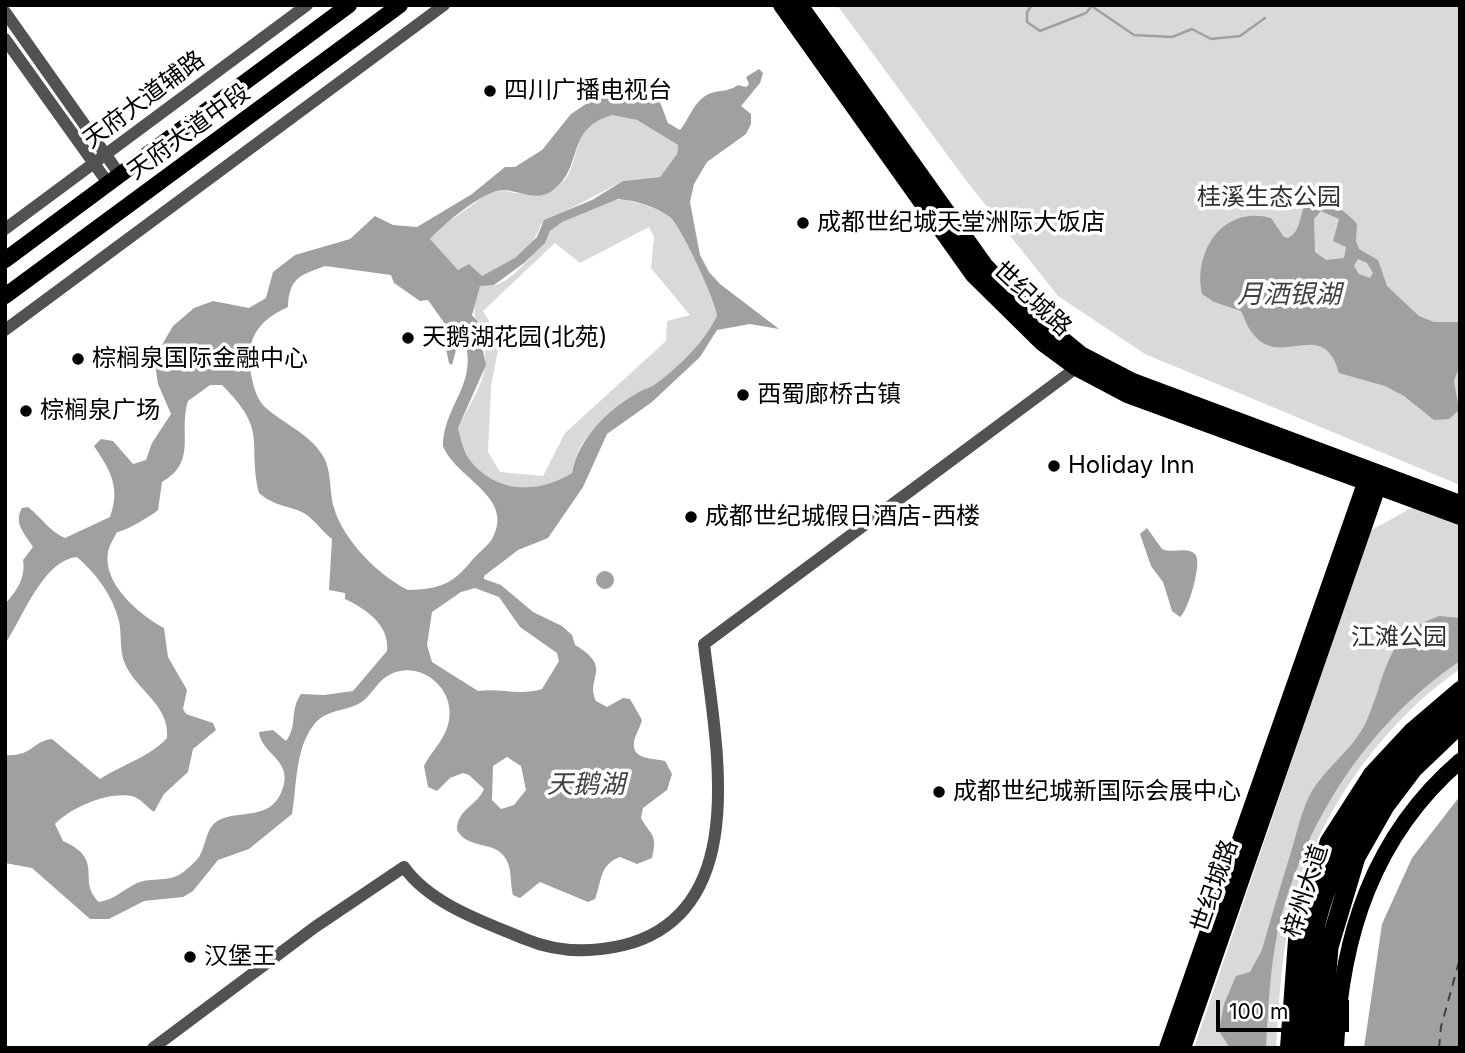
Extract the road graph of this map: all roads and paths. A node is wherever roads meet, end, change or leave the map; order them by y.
1 (307, 5) edge
2 (349, 5) edge
3 (400, 5) edge
4 (444, 5) edge
5 (781, 5) edge
6 (800, 5) edge
7 (5, 12) edge
8 (5, 39) edge
9 (106, 155) junction
10 (94, 163) junction
11 (114, 179) junction
12 (5, 229) edge
13 (5, 260) edge
14 (5, 296) edge
15 (5, 330) edge
16 (1079, 361) junction
17 (1374, 478) junction
18 (1460, 503) edge
19 (1460, 517) edge
20 (1460, 689) edge
21 (1460, 708) edge
22 (1460, 724) edge
23 (1460, 761) edge
24 (153, 1048) edge
25 (1167, 1048) edge
26 (1183, 1048) edge
27 (1288, 1048) edge
28 (1305, 1048) edge
29 (1321, 1048) edge
30 (1336, 1048) edge

1 - 9 street, 天府大道辅路
2 - 11 main road, 天府大道中段
3 - 14 main road, 天府大道中段
4 - 15 street
5 - 16 main road, 世纪城路
6 - 16 main road, 世纪城路
7 - 9 street
8 - 10 street
9 - 10 street, 天府大道辅路
9 - 11 street
10 - 11 street
10 - 12 street, 天府大道辅路
11 - 13 main road, 天府大道中段
16 - 17 main road, 世纪城路
16 - 24 street
17 - 18 main road
17 - 19 main road
17 - 25 main road, 世纪城路
17 - 26 main road, 世纪城路
20 - 27 main road
21 - 28 highway, 梓州大道
22 - 29 highway, 梓州大道
23 - 30 main road

